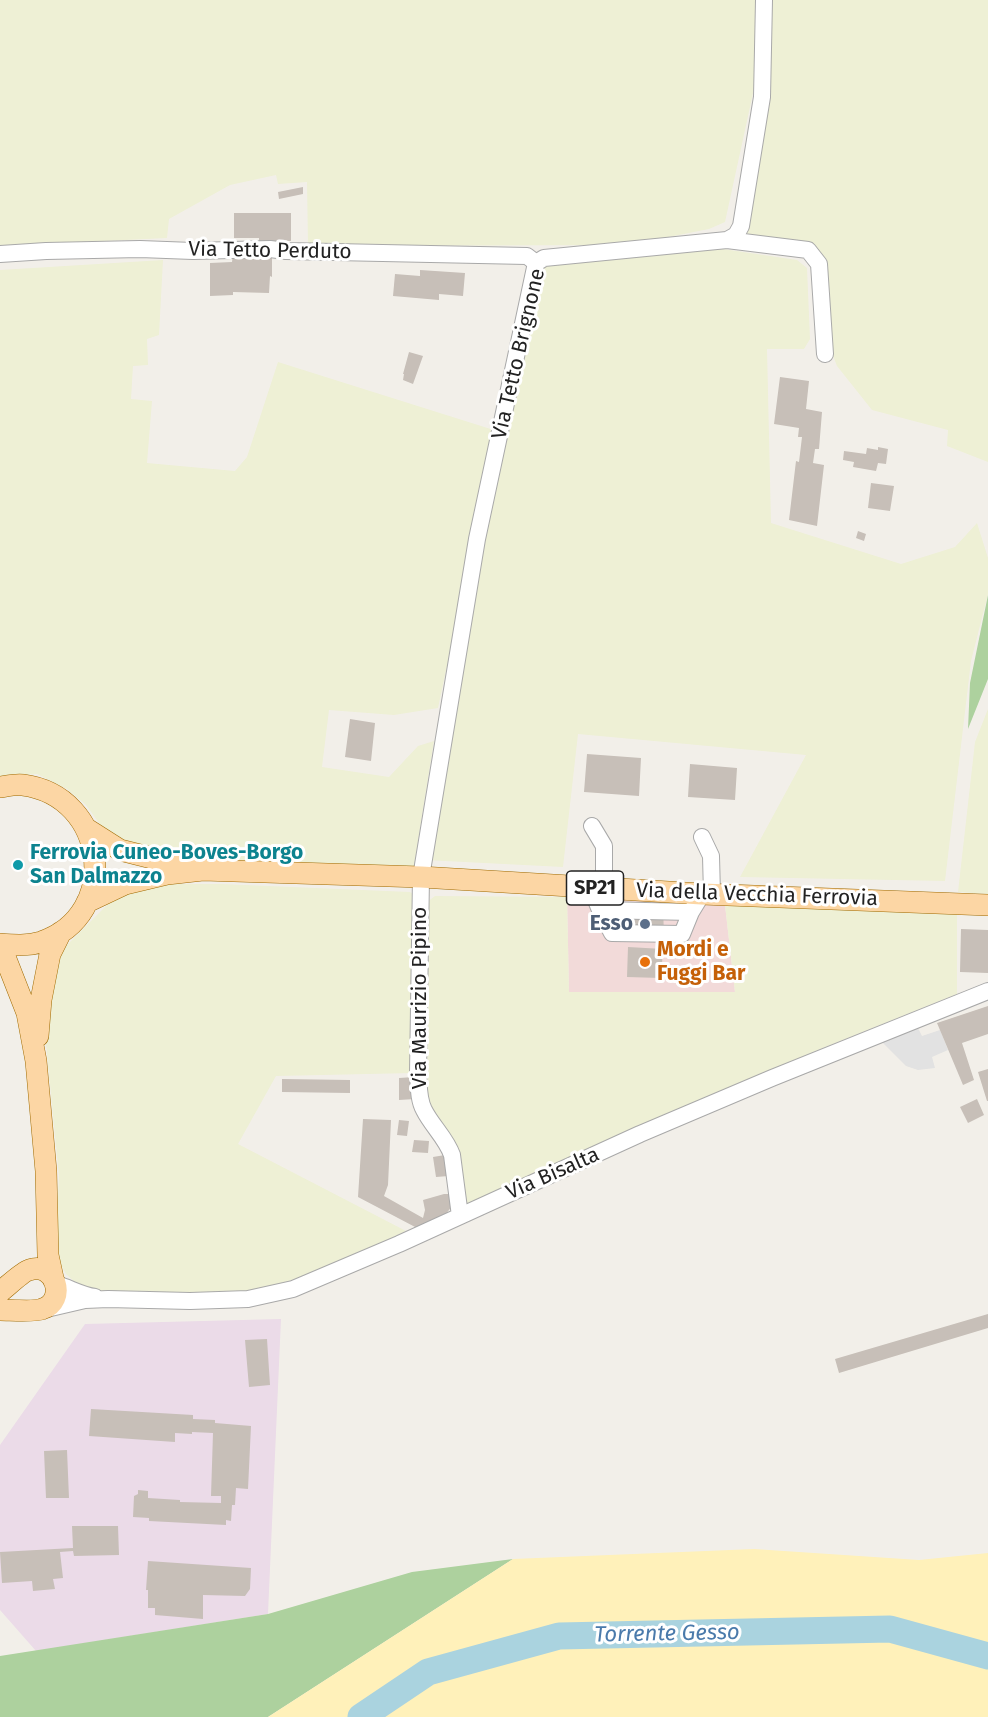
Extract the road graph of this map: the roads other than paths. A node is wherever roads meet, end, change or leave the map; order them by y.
1 (764, 0) edge
2 (727, 240) junction
3 (0, 254) edge
4 (536, 263) junction
5 (825, 354) dead end
6 (0, 787) edge
7 (592, 826) dead end
8 (87, 829) junction
9 (702, 837) dead end
10 (203, 870) junction
11 (421, 877) junction
12 (598, 888) junction
13 (707, 894) junction
14 (87, 902) junction
15 (988, 905) edge
16 (600, 910) junction
17 (691, 912) junction
18 (61, 932) junction
19 (0, 944) edge
20 (988, 991) edge
21 (36, 1060) junction
22 (460, 1216) junction
23 (47, 1221) junction
24 (55, 1281) junction
25 (13, 1282) edge
26 (108, 1299) junction
27 (0, 1310) edge
28 (35, 1310) junction

1 - 2 lane
2 - 4 lane, Via Tetto Brignone
2 - 5 lane, Via Tetto Brignone
3 - 4 lane, Via Tetto Perduto
4 - 11 lane, Via Tetto Brignone
6 - 8 main road
7 - 12 lane
8 - 10 main road, Via della Vecchia Ferrovia / SP21
8 - 14 main road
9 - 13 lane
10 - 11 main road, Via della Vecchia Ferrovia / SP21
10 - 14 main road, Via della Vecchia Ferrovia / SP21
11 - 12 main road, Via della Vecchia Ferrovia / SP21
11 - 22 lane, Via Maurizio Pipino
12 - 13 main road, Via della Vecchia Ferrovia / SP21
12 - 16 lane
13 - 15 main road, Via della Vecchia Ferrovia / SP21
13 - 17 lane
14 - 18 main road
16 - 17 lane
16 - 17 lane
18 - 19 main road
18 - 21 main road
19 - 21 main road
20 - 22 lane, Via Bisalta
21 - 23 main road
22 - 26 lane, Via Bisalta
23 - 24 main road
23 - 25 main road
24 - 25 main road, Via Bisalta
24 - 26 lane, Via Bisalta
24 - 28 main road
25 - 28 main road
26 - 28 lane, Via Bisalta
27 - 28 main road, Via Bisalta

